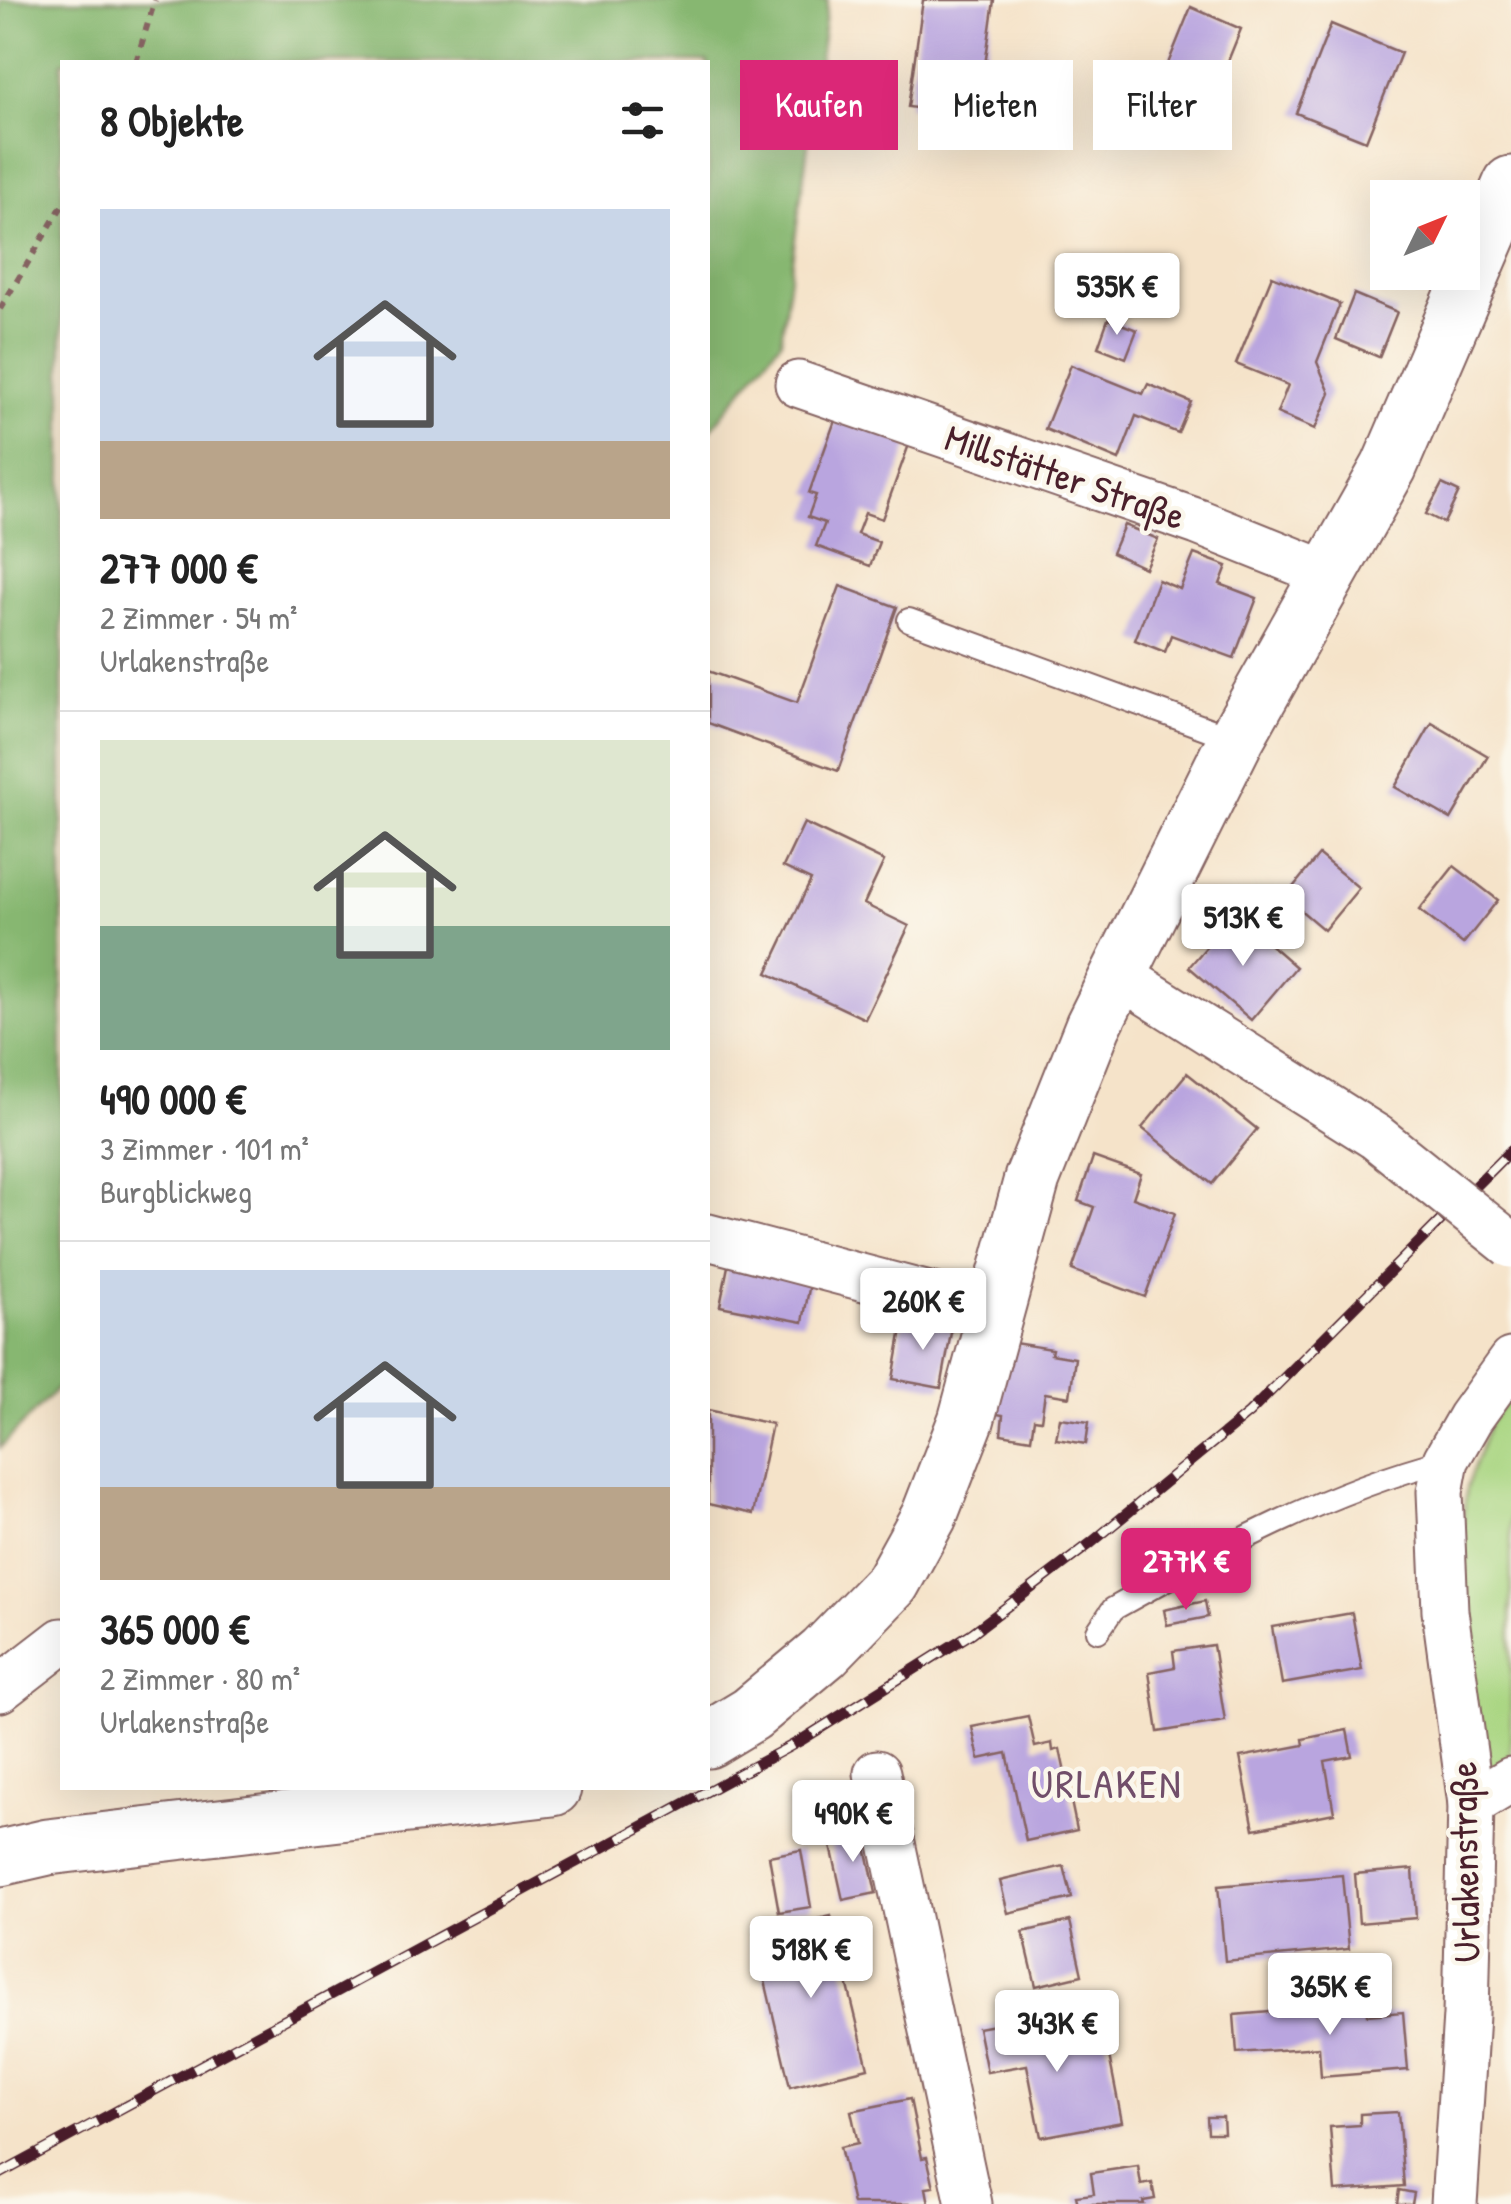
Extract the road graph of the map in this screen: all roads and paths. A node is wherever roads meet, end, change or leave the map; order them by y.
1 (155, 0) edge
2 (137, 60) edge
3 (1511, 184) edge
4 (60, 209) edge
5 (0, 310) edge
6 (798, 384) dead end
7 (1330, 576) junction
8 (909, 620) dead end
9 (1237, 737) junction
10 (1119, 975) junction
11 (710, 1238) edge
12 (1511, 1245) edge
13 (994, 1312) junction
14 (1511, 1361) edge
15 (1446, 1460) junction
16 (1098, 1631) dead end
17 (60, 1643) edge
18 (0, 1689) edge
19 (710, 1739) edge
20 (877, 1773) dead end
21 (1511, 1780) edge
22 (536, 1790) edge
23 (1471, 1804) junction
24 (0, 1858) edge
25 (969, 2204) edge
26 (1454, 2204) edge

1 - 2 path
3 - 7 street
4 - 5 path
6 - 7 street, Millstätter Straße
7 - 9 street
8 - 9 lane
9 - 10 street
10 - 12 street, bridge
10 - 13 street
11 - 13 street
13 - 19 street
14 - 15 street, Urlakenstraße
15 - 16 lane
15 - 23 street, Urlakenstraße
17 - 18 street
20 - 25 street
21 - 23 street
22 - 24 street
23 - 26 street, Urlakenstraße

